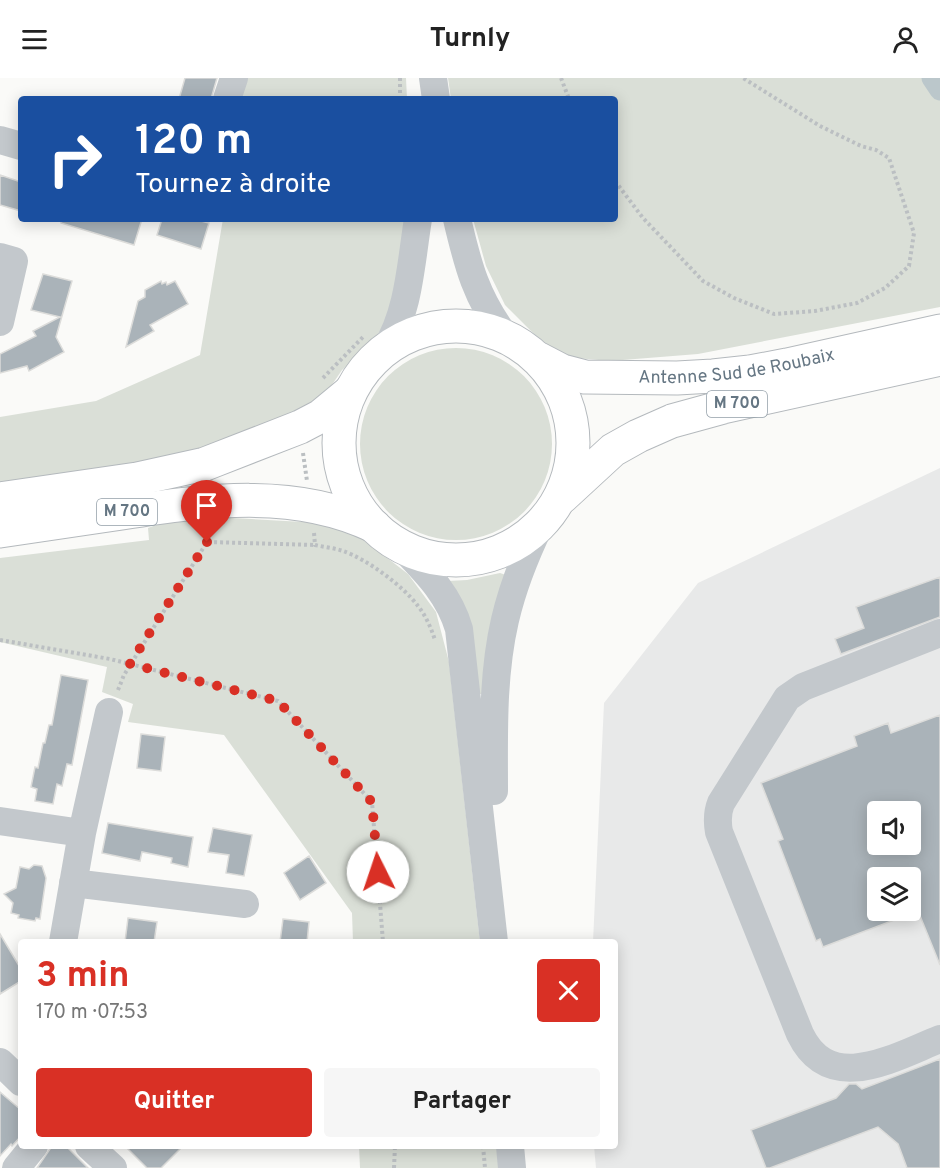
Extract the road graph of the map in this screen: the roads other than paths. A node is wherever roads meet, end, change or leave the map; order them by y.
1 (234, 78) edge
2 (423, 78) edge
3 (433, 78) edge
4 (228, 96) edge
5 (423, 96) edge
6 (436, 96) edge
7 (0, 140) edge
8 (18, 145) edge
9 (417, 222) edge
10 (458, 222) edge
11 (0, 257) edge
12 (0, 322) edge
13 (940, 331) edge
14 (505, 336) junction
15 (384, 350) junction
16 (536, 357) junction
17 (940, 358) edge
18 (350, 392) junction
19 (0, 499) edge
20 (549, 512) junction
21 (374, 526) junction
22 (0, 531) edge
23 (401, 546) junction
24 (940, 633) edge
25 (109, 712) road end
26 (0, 821) edge
27 (82, 833) junction
28 (73, 883) junction
29 (245, 904) dead end
30 (494, 931) edge
31 (64, 939) edge
32 (940, 1040) edge
33 (32, 1149) edge
34 (92, 1149) edge
35 (510, 1149) edge
36 (16, 1168) edge
37 (113, 1168) edge
38 (512, 1168) edge

1 - 4 street
2 - 5 street
3 - 6 street
7 - 8 street
9 - 15 street
10 - 14 street
11 - 12 street
13 - 16 highway, Antenne Sud de Roubaix / M 700
14 - 15 highway
14 - 16 highway
15 - 18 highway
16 - 20 highway
17 - 20 highway, Antenne Sud de Roubaix / M 700
18 - 19 highway, M 700
18 - 21 highway
20 - 23 highway, Antenne Sud de Roubaix
20 - 30 street
21 - 22 highway, M 700
21 - 23 highway, Antenne Sud de Roubaix
23 - 30 street
24 - 32 street
25 - 27 street
26 - 27 street
27 - 28 street
28 - 29 street
28 - 31 street
33 - 36 street
34 - 37 street
35 - 38 street

